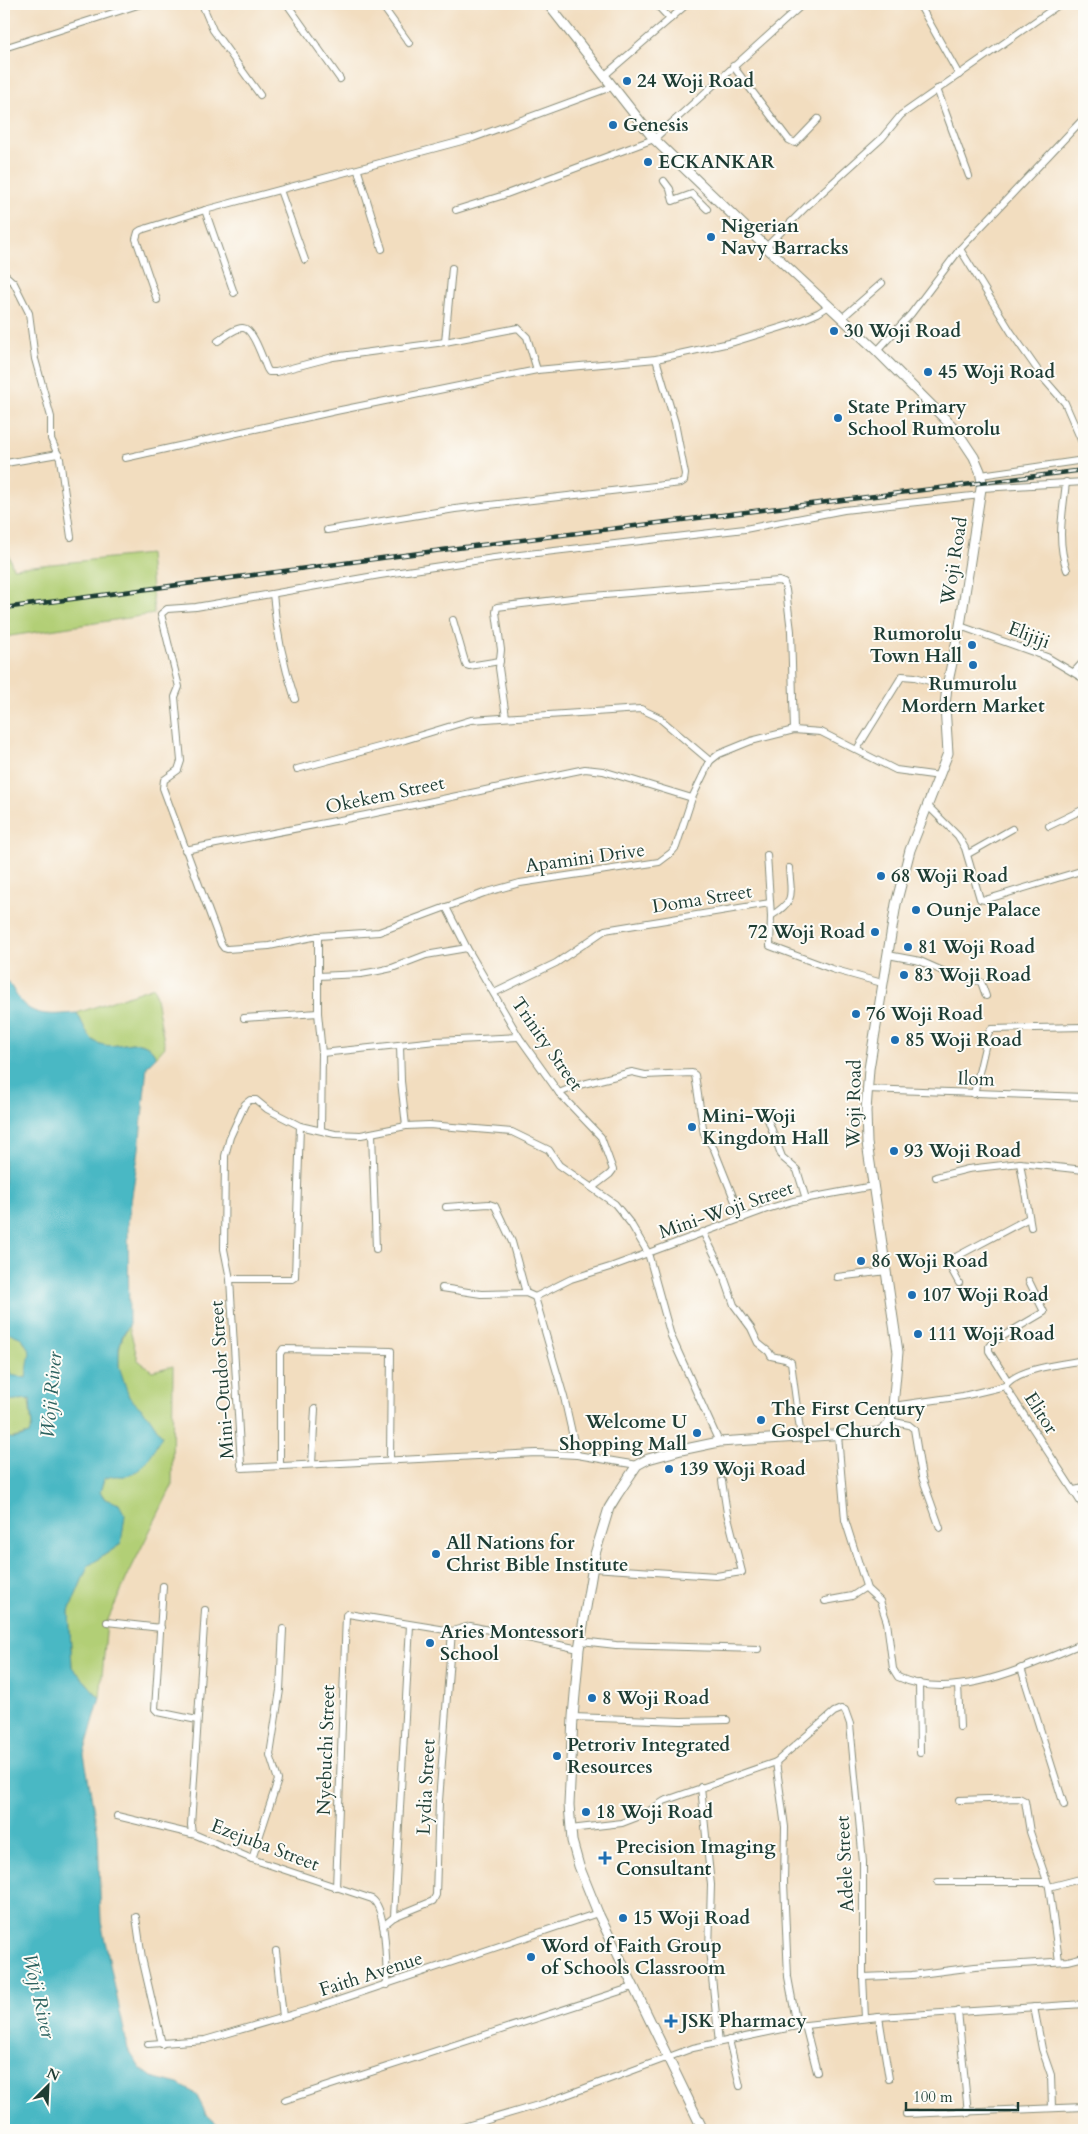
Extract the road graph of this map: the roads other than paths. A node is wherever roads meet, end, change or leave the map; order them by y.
1 (141, 4) edge
2 (202, 4) edge
3 (288, 4) edge
4 (381, 4) edge
5 (548, 4) edge
6 (656, 4) edge
7 (687, 4) edge
8 (803, 4) edge
9 (919, 4) edge
10 (1060, 4) edge
11 (670, 19) junction
12 (409, 43) dead end
13 (4, 48) edge
14 (733, 66) junction
15 (605, 75) junction
16 (959, 75) junction
17 (340, 79) dead end
18 (614, 86) junction
19 (937, 90) junction
20 (260, 95) dead end
21 (1084, 118) edge
22 (818, 119) dead end
23 (654, 139) junction
24 (358, 171) junction
25 (969, 176) dead end
26 (664, 181) dead end
27 (280, 190) junction
28 (707, 209) dead end
29 (205, 210) junction
30 (456, 210) dead end
31 (766, 247) junction
32 (382, 249) dead end
33 (960, 249) junction
34 (305, 260) dead end
35 (452, 268) dead end
36 (4, 274) edge
37 (882, 283) dead end
38 (234, 293) dead end
39 (158, 300) dead end
40 (829, 306) junction
41 (842, 318) junction
42 (218, 341) dead end
43 (445, 342) junction
44 (877, 351) junction
45 (656, 359) junction
46 (537, 370) junction
47 (1084, 447) edge
48 (58, 454) junction
49 (125, 458) dead end
50 (1084, 460) edge
51 (6, 463) dead end
52 (982, 475) junction
53 (1066, 482) junction
54 (1084, 482) edge
55 (982, 492) junction
56 (327, 530) dead end
57 (71, 537) dead end
58 (1066, 570) dead end
59 (272, 594) junction
60 (452, 620) dead end
61 (960, 626) junction
62 (500, 661) junction
63 (1084, 661) edge
64 (1074, 672) junction
65 (1084, 679) edge
66 (947, 686) junction
67 (295, 699) dead end
68 (506, 717) junction
69 (794, 730) junction
70 (857, 748) junction
71 (710, 761) junction
72 (297, 769) dead end
73 (940, 776) junction
74 (692, 798) junction
75 (927, 805) junction
76 (1084, 809) edge
77 (1049, 826) dead end
78 (1012, 829) dead end
79 (186, 850) junction
80 (767, 854) dead end
81 (968, 854) junction
82 (788, 868) dead end
83 (1084, 870) edge
84 (770, 903) junction
85 (446, 907) junction
86 (771, 916) junction
87 (318, 936) junction
88 (467, 948) junction
89 (888, 955) junction
90 (318, 976) junction
91 (882, 983) junction
92 (494, 993) junction
93 (986, 996) dead end
94 (318, 1013) junction
95 (244, 1018) dead end
96 (1084, 1027) edge
97 (519, 1036) junction
98 (400, 1045) junction
99 (322, 1053) junction
100 (867, 1089) junction
101 (559, 1093) junction
102 (974, 1094) junction
103 (1084, 1097) edge
104 (767, 1117) dead end
105 (300, 1126) junction
106 (406, 1126) junction
107 (321, 1130) junction
108 (372, 1133) junction
109 (1020, 1163) junction
110 (1084, 1170) edge
111 (936, 1177) dead end
112 (873, 1186) junction
113 (593, 1187) junction
114 (806, 1199) junction
115 (446, 1207) dead end
116 (1029, 1218) junction
117 (742, 1219) junction
118 (1031, 1227) dead end
119 (704, 1232) junction
120 (376, 1249) dead end
121 (648, 1253) junction
122 (887, 1271) junction
123 (837, 1277) dead end
124 (230, 1279) junction
125 (1029, 1281) dead end
126 (959, 1283) dead end
127 (442, 1288) dead end
128 (526, 1292) junction
129 (535, 1297) junction
130 (1084, 1360) edge
131 (1006, 1384) junction
132 (893, 1406) junction
133 (315, 1409) dead end
134 (890, 1420) junction
135 (838, 1435) junction
136 (801, 1438) junction
137 (719, 1442) junction
138 (577, 1455) junction
139 (390, 1460) junction
140 (312, 1464) junction
141 (637, 1465) junction
142 (280, 1466) junction
143 (722, 1481) dead end
144 (1084, 1488) edge
145 (1074, 1490) junction
146 (1084, 1507) edge
147 (940, 1528) dead end
148 (592, 1568) junction
149 (163, 1586) dead end
150 (866, 1586) junction
151 (825, 1601) dead end
152 (205, 1610) dead end
153 (107, 1622) dead end
154 (410, 1625) junction
155 (162, 1628) junction
156 (283, 1629) dead end
157 (452, 1631) junction
158 (1084, 1643) edge
159 (580, 1645) junction
160 (758, 1649) dead end
161 (1021, 1668) junction
162 (919, 1683) junction
163 (958, 1685) junction
164 (573, 1717) junction
165 (197, 1720) junction
166 (727, 1720) dead end
167 (960, 1727) dead end
168 (920, 1753) dead end
169 (776, 1762) junction
170 (701, 1787) junction
171 (959, 1800) dead end
172 (1064, 1805) dead end
173 (117, 1816) dead end
174 (570, 1829) junction
175 (192, 1834) junction
176 (252, 1859) junction
177 (1084, 1878) edge
178 (938, 1882) dead end
179 (1047, 1885) junction
180 (336, 1888) junction
181 (598, 1914) junction
182 (394, 1917) junction
183 (136, 1918) dead end
184 (382, 1926) junction
185 (276, 1951) dead end
186 (1084, 1957) edge
187 (1059, 1961) junction
188 (863, 1977) junction
189 (387, 1985) junction
190 (633, 1987) junction
191 (1084, 2004) edge
192 (1034, 2007) junction
193 (958, 2012) junction
194 (879, 2017) junction
195 (283, 2018) junction
196 (865, 2018) junction
197 (805, 2025) junction
198 (797, 2026) junction
199 (729, 2040) junction
200 (718, 2042) junction
201 (148, 2044) dead end
202 (162, 2044) junction
203 (667, 2057) junction
204 (817, 2072) dead end
205 (889, 2079) dead end
206 (740, 2086) dead end
207 (285, 2100) dead end
208 (1084, 2107) edge
209 (1052, 2108) junction
210 (968, 2112) junction
211 (906, 2114) dead end
212 (453, 2130) edge
213 (701, 2130) edge

1 - 13 street
2 - 20 street
3 - 17 street
4 - 12 street
5 - 15 main road, Woji Road
6 - 11 street
7 - 11 street
8 - 14 street
9 - 16 street
10 - 16 street
11 - 15 street
14 - 22 street
14 - 23 street
15 - 18 main road, Woji Road
16 - 19 street
18 - 23 main road, Woji Road
18 - 24 street
19 - 25 street
19 - 31 street
21 - 33 street
23 - 30 street
23 - 31 main road, Woji Road
24 - 27 street
24 - 32 street
26 - 28 street
27 - 29 street
27 - 34 street
29 - 38 street
29 - 39 street
31 - 40 main road, Woji Road
33 - 44 street
33 - 47 street
35 - 43 street
36 - 48 street
37 - 41 street
40 - 41 main road, Woji Road
40 - 45 street
41 - 44 main road, Woji Road
42 - 43 street
43 - 46 street
44 - 52 main road, Woji Road
45 - 46 street
45 - 56 street
46 - 49 street
48 - 51 street
48 - 57 street
50 - 52 street
52 - 55 main road, Woji Road
53 - 54 street
53 - 55 street
53 - 58 street
55 - 59 street
55 - 61 main road, Woji Road
59 - 67 street
59 - 79 street
60 - 62 street
61 - 64 street, Elijiji
61 - 66 main road, Woji Road
62 - 68 street
62 - 69 street
63 - 64 street
64 - 65 street, Elijiji
66 - 70 street
66 - 73 main road, Woji Road
68 - 71 street
68 - 72 street
69 - 70 street
69 - 71 street
70 - 73 street
71 - 74 street, Apamini Drive
73 - 75 main road, Woji Road
74 - 79 street, Okekem Street
74 - 85 street, Apamini Drive
75 - 81 street
75 - 89 main road, Woji Road
76 - 77 street
78 - 81 street
79 - 87 street, Apamini Drive
80 - 84 street
81 - 83 street
82 - 86 street
84 - 86 street, Doma Street
84 - 92 street, Doma Street
85 - 87 street, Apamini Drive
85 - 88 street, Trinity Street
86 - 91 street, Doma Street
87 - 90 street
88 - 90 street
88 - 92 street, Trinity Street
89 - 91 main road, Woji Road
89 - 93 street
90 - 94 street
91 - 100 main road, Woji Road
92 - 97 street, Trinity Street
94 - 95 street
94 - 99 street
96 - 102 street
97 - 98 street
97 - 101 street, Trinity Street
98 - 99 street
98 - 106 street
99 - 107 street
100 - 102 street, Ilom
100 - 112 main road, Woji Road
101 - 113 street, Trinity Street
101 - 117 street
102 - 103 street, Ilom
104 - 114 street
105 - 107 street, Mini-Otudor Street
105 - 124 street
105 - 124 street, Mini-Otudor Street
106 - 108 street, Mini-Otudor Street
106 - 113 street, Mini-Otudor Street
107 - 108 street, Mini-Otudor Street
108 - 120 street
109 - 110 street
109 - 111 street
109 - 116 street
112 - 114 street, Mini-Woji Street
112 - 122 main road, Woji Road
113 - 121 street, Mini-Otudor Street
114 - 117 street, Mini-Woji Street
115 - 128 street
116 - 118 street
116 - 126 street
117 - 119 street, Mini-Woji Street
119 - 121 street, Mini-Woji Street
119 - 136 street
121 - 129 street, Mini-Woji Street
121 - 137 street, Mini-Otudor Street
122 - 123 street
122 - 132 main road, Woji Road
124 - 142 street, Mini-Otudor Street
125 - 131 street, Elitor
127 - 128 street
128 - 129 street
129 - 138 street
130 - 131 street
131 - 132 street
131 - 145 street, Elitor
132 - 134 main road, Woji Road
133 - 140 street
134 - 135 main road
134 - 147 street
135 - 136 main road
135 - 150 street
136 - 137 main road
137 - 141 main road
138 - 139 street, Mini-Otudor Street
138 - 141 street, Mini-Otudor Street
139 - 140 street, Mini-Otudor Street
139 - 142 street
140 - 142 street, Mini-Otudor Street
141 - 148 main road
143 - 148 street
144 - 145 street
145 - 146 street, Elitor
148 - 159 main road
149 - 155 street
150 - 151 street
150 - 162 street
152 - 165 street, Ezejuba Street
153 - 155 street
154 - 157 street
154 - 180 street, Nyebuchi Street
154 - 182 street
155 - 165 street
156 - 176 street
157 - 159 street
157 - 182 street, Lydia Street
158 - 161 street
159 - 160 street
159 - 164 main road
161 - 163 street
161 - 172 street
162 - 163 street
162 - 168 street
163 - 167 street
164 - 166 street
164 - 174 main road
165 - 175 street, Ezejuba Street
169 - 170 street
169 - 188 street, Adele Street
169 - 198 street
170 - 174 street
170 - 200 street
171 - 179 street
173 - 175 street
174 - 181 main road
175 - 176 street, Ezejuba Street
176 - 180 street, Ezejuba Street
177 - 179 street
178 - 179 street
179 - 187 street
180 - 184 street, Ezejuba Street
181 - 189 street, Faith Avenue
181 - 190 main road
182 - 184 street, Lydia Street
183 - 202 street
184 - 189 street, Ezejuba Street
185 - 195 street
186 - 187 street
187 - 188 street
188 - 196 street, Adele Street
189 - 195 street, Faith Avenue
190 - 203 main road
190 - 207 street
191 - 192 street
192 - 193 street
192 - 209 street
193 - 194 street
193 - 210 street
194 - 196 street
194 - 205 street
195 - 202 street, Faith Avenue
196 - 197 street
197 - 198 street
197 - 204 street
198 - 199 street
199 - 200 street
199 - 206 street
200 - 203 street
201 - 202 street, Faith Avenue
203 - 212 street
203 - 213 main road
208 - 209 street
209 - 210 street
210 - 211 street

